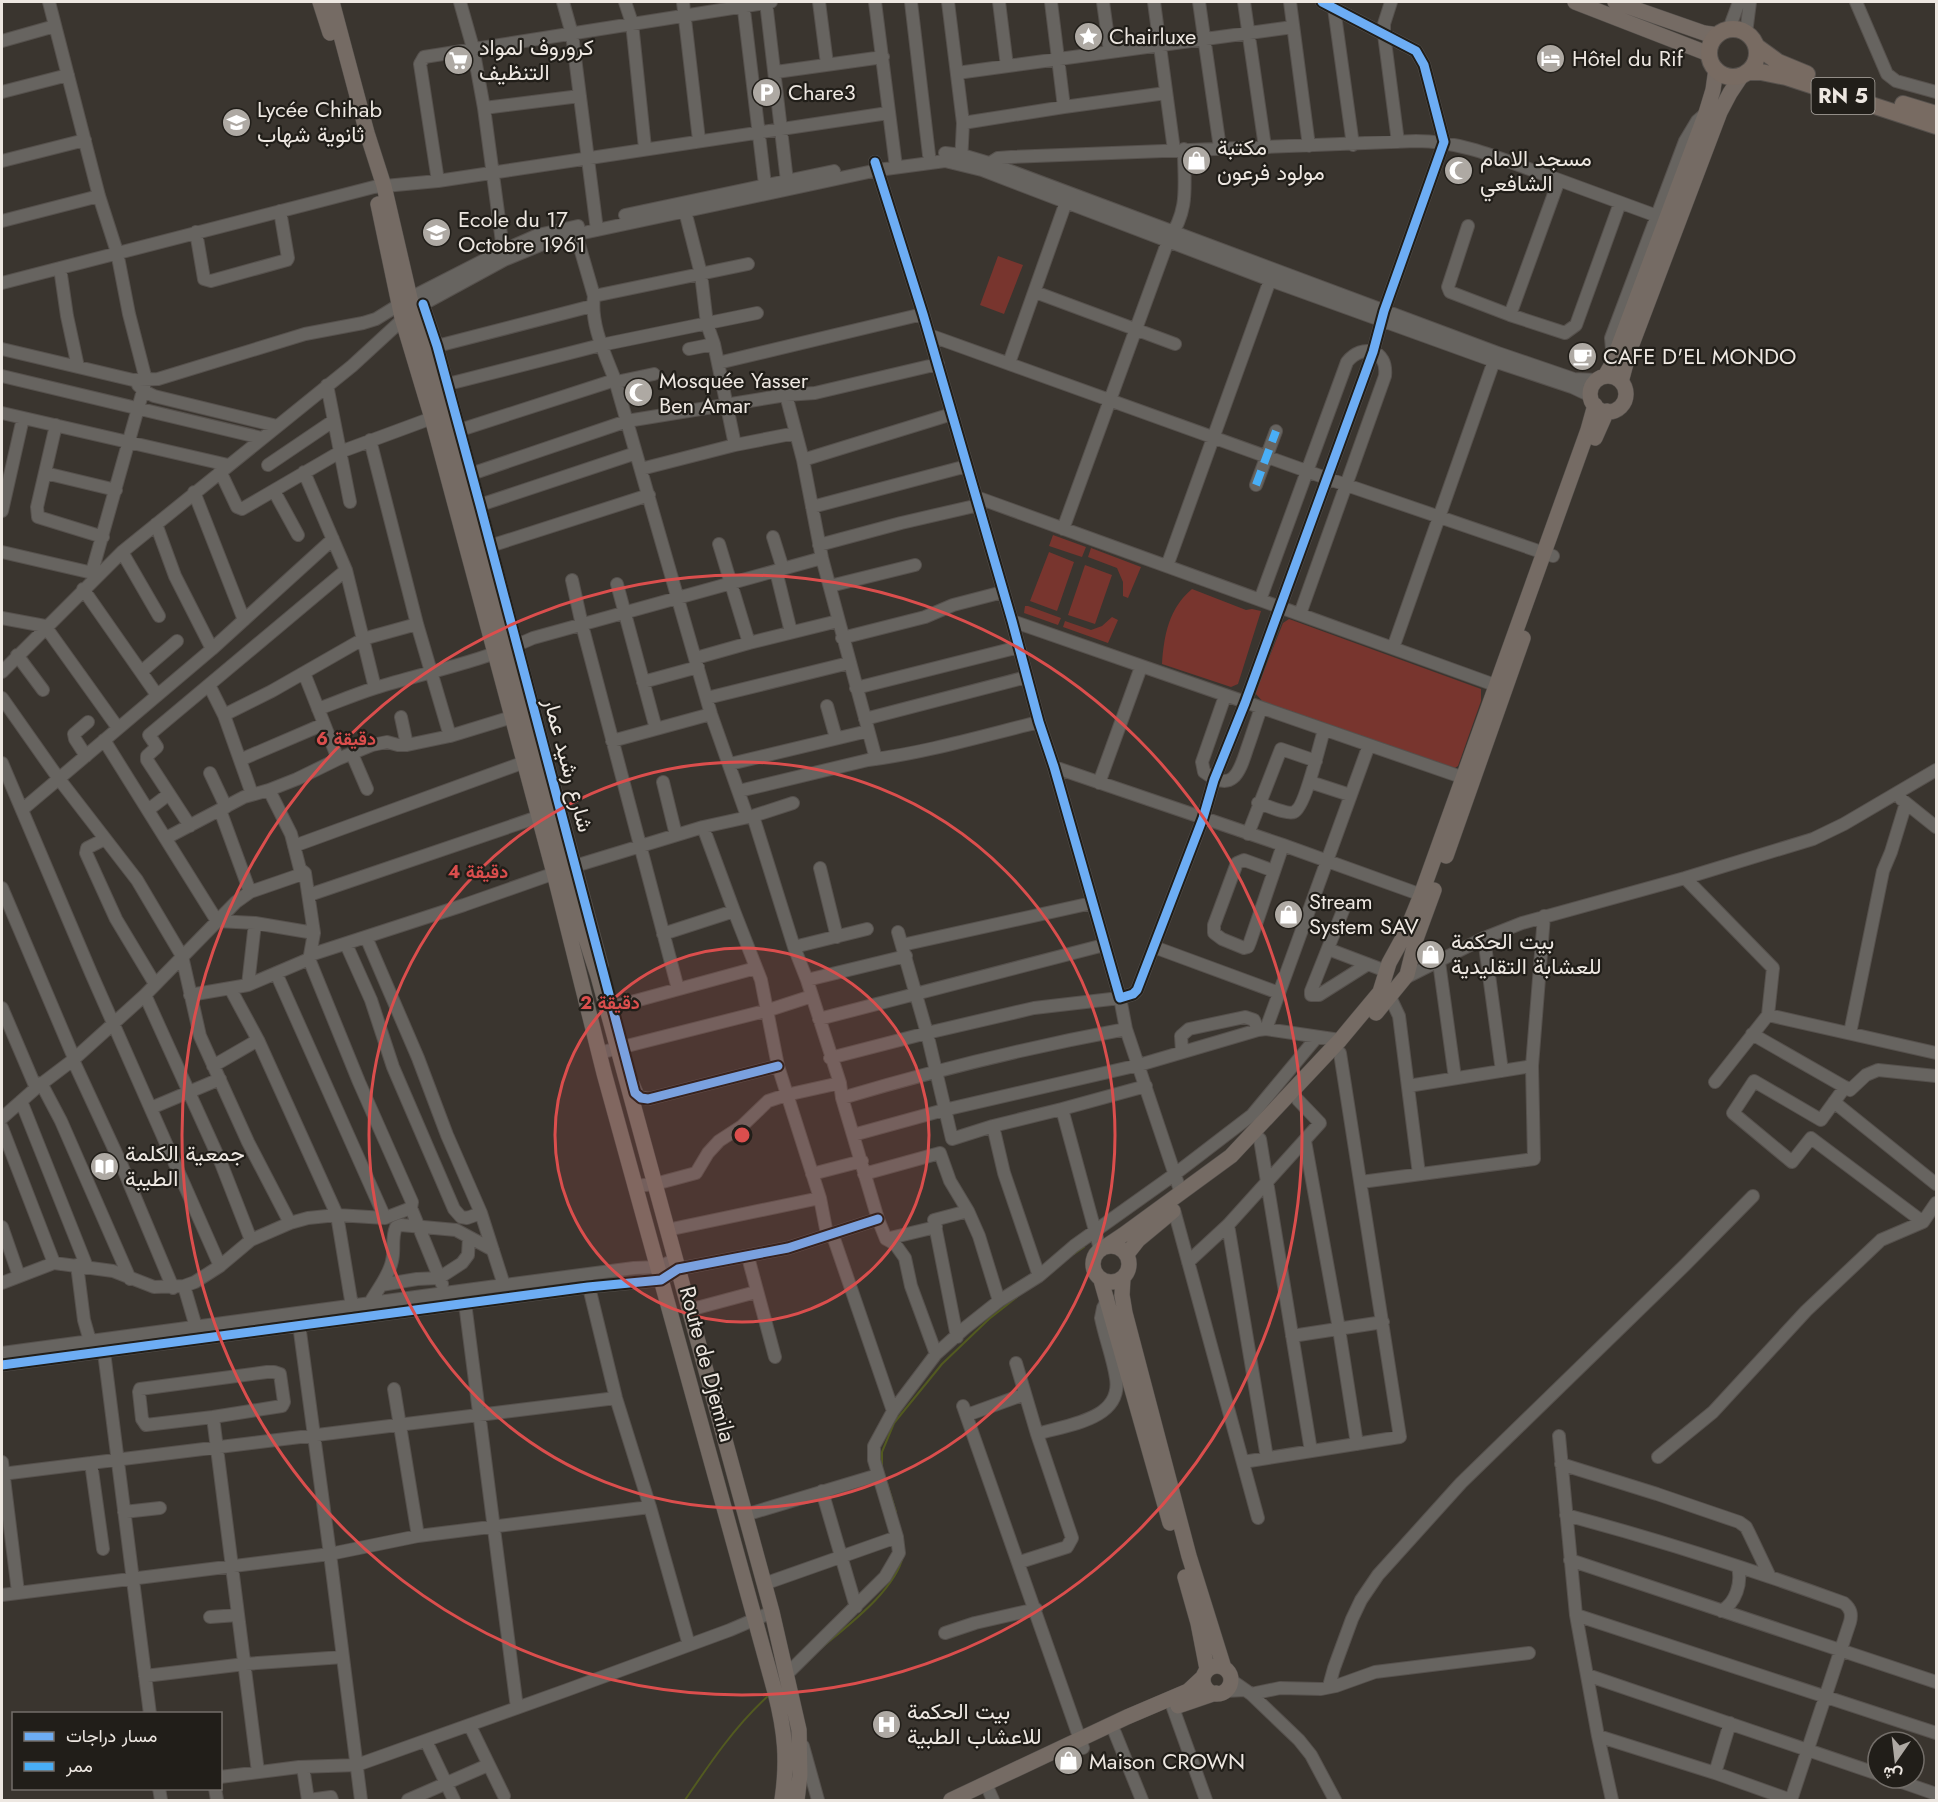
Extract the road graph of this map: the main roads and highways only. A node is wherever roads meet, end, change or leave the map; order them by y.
1 (320, 2) edge
2 (332, 2) edge
3 (1575, 2) edge
4 (1615, 2) edge
5 (1723, 32) junction
6 (1751, 40) junction
7 (1712, 62) junction
8 (1745, 73) junction
9 (1936, 114) edge
10 (1936, 126) edge
11 (379, 187) junction
12 (410, 307) junction
13 (1601, 378) junction
14 (1622, 382) junction
15 (1597, 404) junction
16 (505, 649) junction
17 (529, 760) junction
18 (565, 869) junction
19 (1426, 897) junction
20 (1393, 955) junction
21 (1411, 963) junction
22 (1386, 972) junction
23 (1405, 978) junction
24 (1381, 1002) junction
25 (1340, 1047) junction
26 (1260, 1127) junction
27 (1102, 1248) junction
28 (1126, 1254) junction
29 (1123, 1278) junction
30 (1101, 1280) junction
31 (1205, 1673) junction
32 (1224, 1683) junction
33 (1081, 1743) junction
34 (991, 1796) edge
35 (782, 1800) edge
36 (797, 1800) edge
37 (951, 1800) edge
38 (970, 1800) edge

1 - 11 main road
2 - 11 main road
3 - 7 main road
4 - 5 main road
5 - 6 highway
5 - 7 highway
6 - 8 highway
6 - 9 highway, RN 5
7 - 8 highway
7 - 13 main road
8 - 10 highway, RN 5
8 - 14 main road
11 - 12 main road
12 - 16 main road
12 - 16 main road, Route de Djemila
13 - 14 main road
13 - 15 main road
14 - 15 main road
15 - 19 main road
16 - 17 main road
16 - 17 main road, Route de Djemila
17 - 18 main road
17 - 18 main road, Route de Djemila
18 - 35 main road, Route de Djemila
18 - 36 main road
19 - 20 main road
19 - 21 main road
20 - 21 main road
20 - 22 main road
21 - 23 main road
22 - 23 main road
22 - 24 main road
23 - 24 main road
24 - 25 main road
25 - 26 main road
25 - 26 main road
26 - 27 main road
26 - 28 main road
27 - 28 main road
27 - 30 main road
28 - 29 main road
29 - 30 main road
29 - 32 main road
30 - 31 main road
31 - 32 main road
31 - 32 main road
31 - 33 main road
32 - 33 main road
33 - 34 main road
33 - 37 main road
34 - 38 main road

